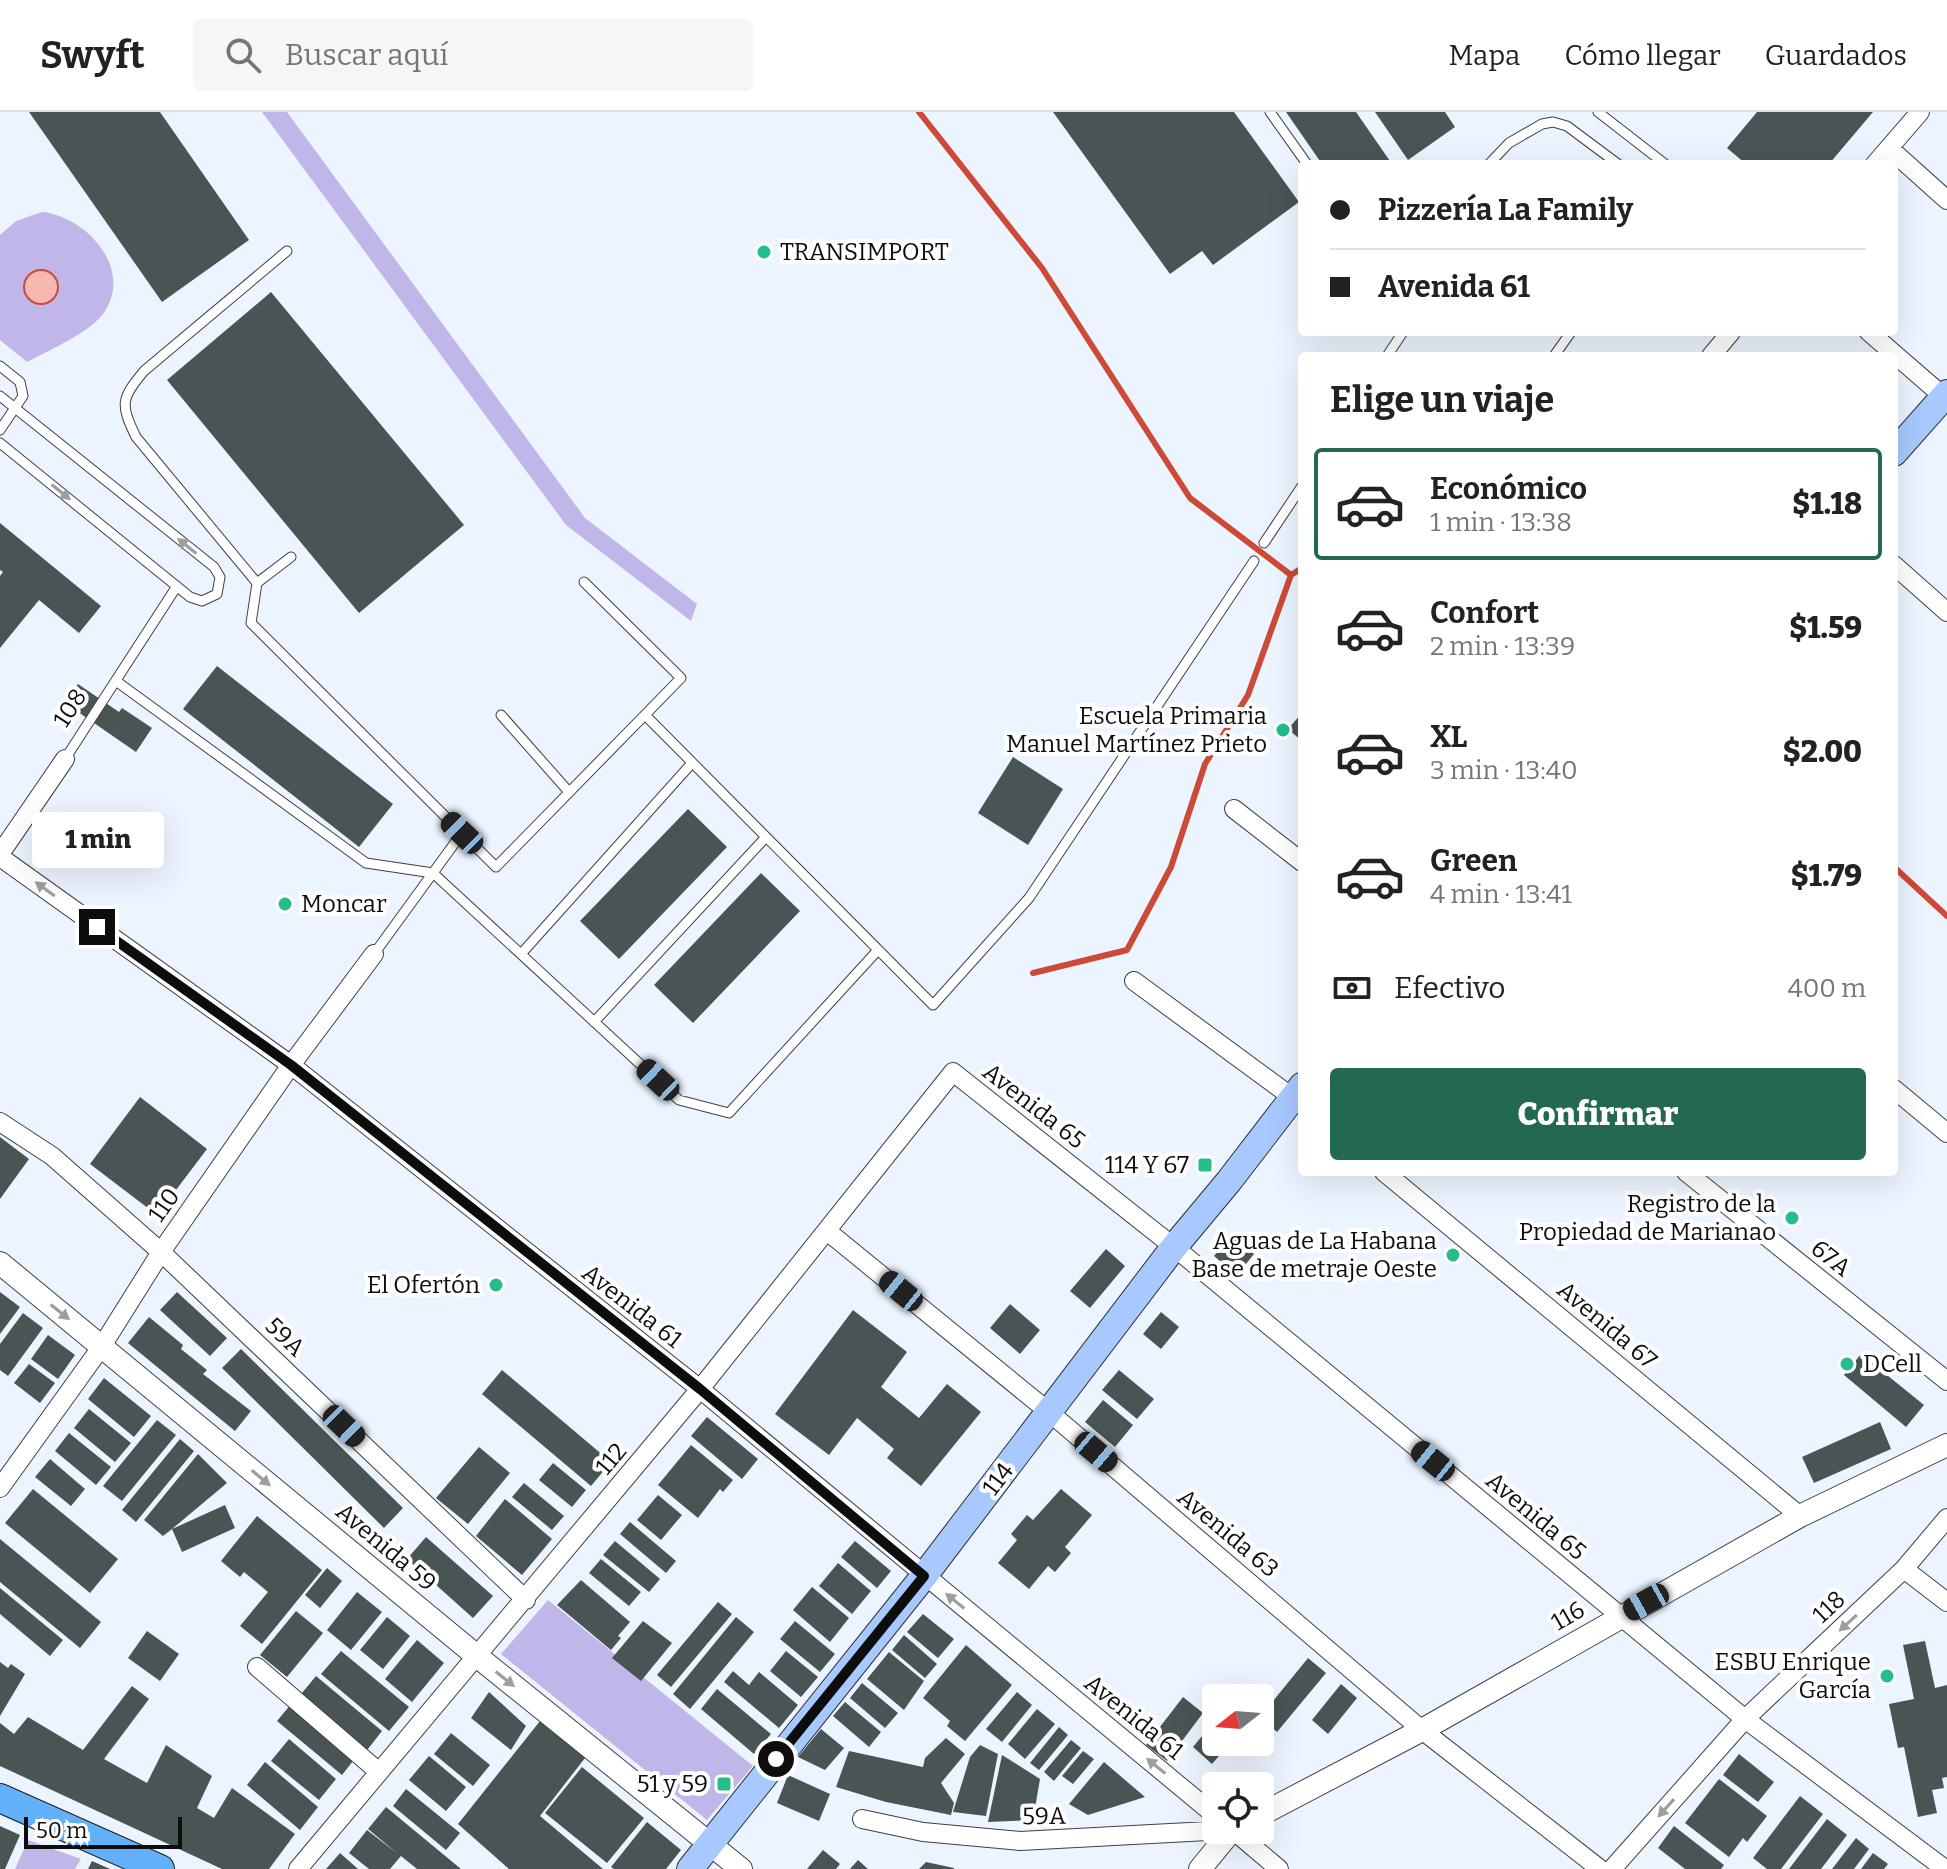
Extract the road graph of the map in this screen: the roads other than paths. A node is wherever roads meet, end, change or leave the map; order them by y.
1 (1270, 112) edge
2 (1598, 112) edge
3 (1920, 112) edge
4 (1889, 148) junction
5 (1304, 160) edge
6 (1491, 160) edge
7 (1613, 160) edge
8 (1660, 160) edge
9 (1878, 160) edge
10 (1947, 200) edge
11 (287, 251) dead end
12 (1728, 336) edge
13 (1874, 336) edge
14 (1714, 352) edge
15 (1893, 352) edge
16 (1898, 356) edge
17 (0, 366) edge
18 (1946, 395) edge
19 (0, 396) edge
20 (16, 409) junction
21 (0, 430) edge
22 (0, 443) edge
23 (1898, 449) edge
24 (1298, 492) edge
25 (1264, 543) dead end
26 (291, 557) dead end
27 (1254, 561) dead end
28 (1898, 569) edge
29 (584, 582) dead end
30 (257, 583) junction
31 (177, 586) junction
32 (1947, 612) edge
33 (116, 681) junction
34 (501, 715) dead end
35 (645, 715) junction
36 (65, 759) joint
37 (692, 763) junction
38 (569, 792) junction
39 (1234, 809) dead end
40 (462, 833) junction
41 (766, 837) junction
42 (0, 856) edge
43 (1298, 859) edge
44 (433, 873) junction
45 (878, 950) junction
46 (374, 954) joint
47 (521, 954) junction
48 (1134, 981) dead end
49 (594, 1022) junction
50 (291, 1065) junction
51 (953, 1072) joint
52 (1898, 1092) edge
53 (1298, 1095) edge
54 (1298, 1097) edge
55 (0, 1122) edge
56 (1947, 1133) edge
57 (1389, 1176) edge
58 (1691, 1176) edge
59 (827, 1231) junction
60 (1174, 1247) junction
61 (161, 1252) junction
62 (0, 1263) edge
63 (102, 1346) junction
64 (1947, 1381) edge
65 (700, 1389) junction
66 (1049, 1412) junction
67 (1947, 1445) edge
68 (0, 1488) edge
69 (1800, 1516) junction
70 (1947, 1518) edge
71 (1938, 1535) edge
72 (1904, 1569) junction
73 (924, 1576) junction
74 (526, 1600) junction
75 (1947, 1602) edge
76 (1621, 1617) junction
77 (478, 1657) junction
78 (257, 1667) dead end
79 (1745, 1719) junction
80 (1422, 1730) junction
81 (379, 1772) junction
82 (0, 1798) edge
83 (1202, 1804) edge
84 (1274, 1808) edge
85 (862, 1819) dead end
86 (1202, 1832) edge
87 (709, 1844) junction
88 (1220, 1844) edge
89 (1248, 1844) edge
90 (160, 1869) edge
91 (298, 1869) edge
92 (690, 1869) edge
93 (741, 1869) edge
94 (1200, 1869) edge
95 (1279, 1869) edge
96 (1600, 1869) edge
97 (1612, 1869) edge
98 (1945, 1869) edge

1 - 5 lane
2 - 8 lane
3 - 4 street
4 - 9 street
4 - 10 street
6 - 7 lane
11 - 30 lane
12 - 14 street
13 - 15 street
16 - 18 street
17 - 20 lane
18 - 23 main road
19 - 20 lane
20 - 21 lane
31 -> 20 lane
22 -> 31 lane
24 - 25 lane
26 - 30 lane
27 - 45 lane
28 - 32 street
29 - 35 lane
30 - 40 lane
31 - 33 lane, 108
33 - 36 lane, 108
33 - 44 lane
34 - 38 lane
35 - 37 lane
35 - 38 lane
36 - 42 street, 108
37 - 41 lane
37 - 47 lane
38 - 40 lane
39 - 43 street
40 - 44 lane
41 - 45 lane
41 - 49 lane
50 -> 42 street, Avenida 61
44 - 46 lane
44 - 47 lane
45 - 49 lane
46 - 50 street, 110
47 - 49 lane
48 - 53 street
50 - 61 street, 110
50 - 65 street, Avenida 61
51 - 59 street, 112
51 - 60 street, Avenida 65
52 - 56 street
54 - 60 main road, 114
55 - 61 street, 59A
57 - 69 street, Avenida 67
58 - 64 street, 67A
59 - 65 street, 112
59 - 66 street, Avenida 63
60 - 66 main road, 114
60 - 76 street, Avenida 65
61 - 63 street, 110
61 - 74 street, 59A
62 -> 63 street, Avenida 59
63 - 68 street, 110
63 -> 77 street, Avenida 59
65 - 73 street, Avenida 61
65 - 74 street, 112
66 - 73 main road, 114
66 - 80 street, Avenida 63
67 - 69 street, 116
69 - 76 street, 116
70 - 71 street, 118
71 - 72 street, 118
72 - 75 street
72 -> 79 street, 118
83 -> 73 street, Avenida 61
73 - 87 main road, 114
74 - 77 street, 112
76 - 79 street, Avenida 65
76 - 80 street, 116
77 - 81 street, 112
77 -> 87 street, Avenida 59
78 - 81 street
79 -> 97 street, 118
79 - 98 street, Avenida 65
80 - 84 street, 116
80 - 96 street, Avenida 63
81 - 91 street, 112
82 - 90 main road
85 - 86 street, 59A
87 - 92 main road, 114
87 - 93 street, Avenida 59
88 - 94 street
89 - 95 street

